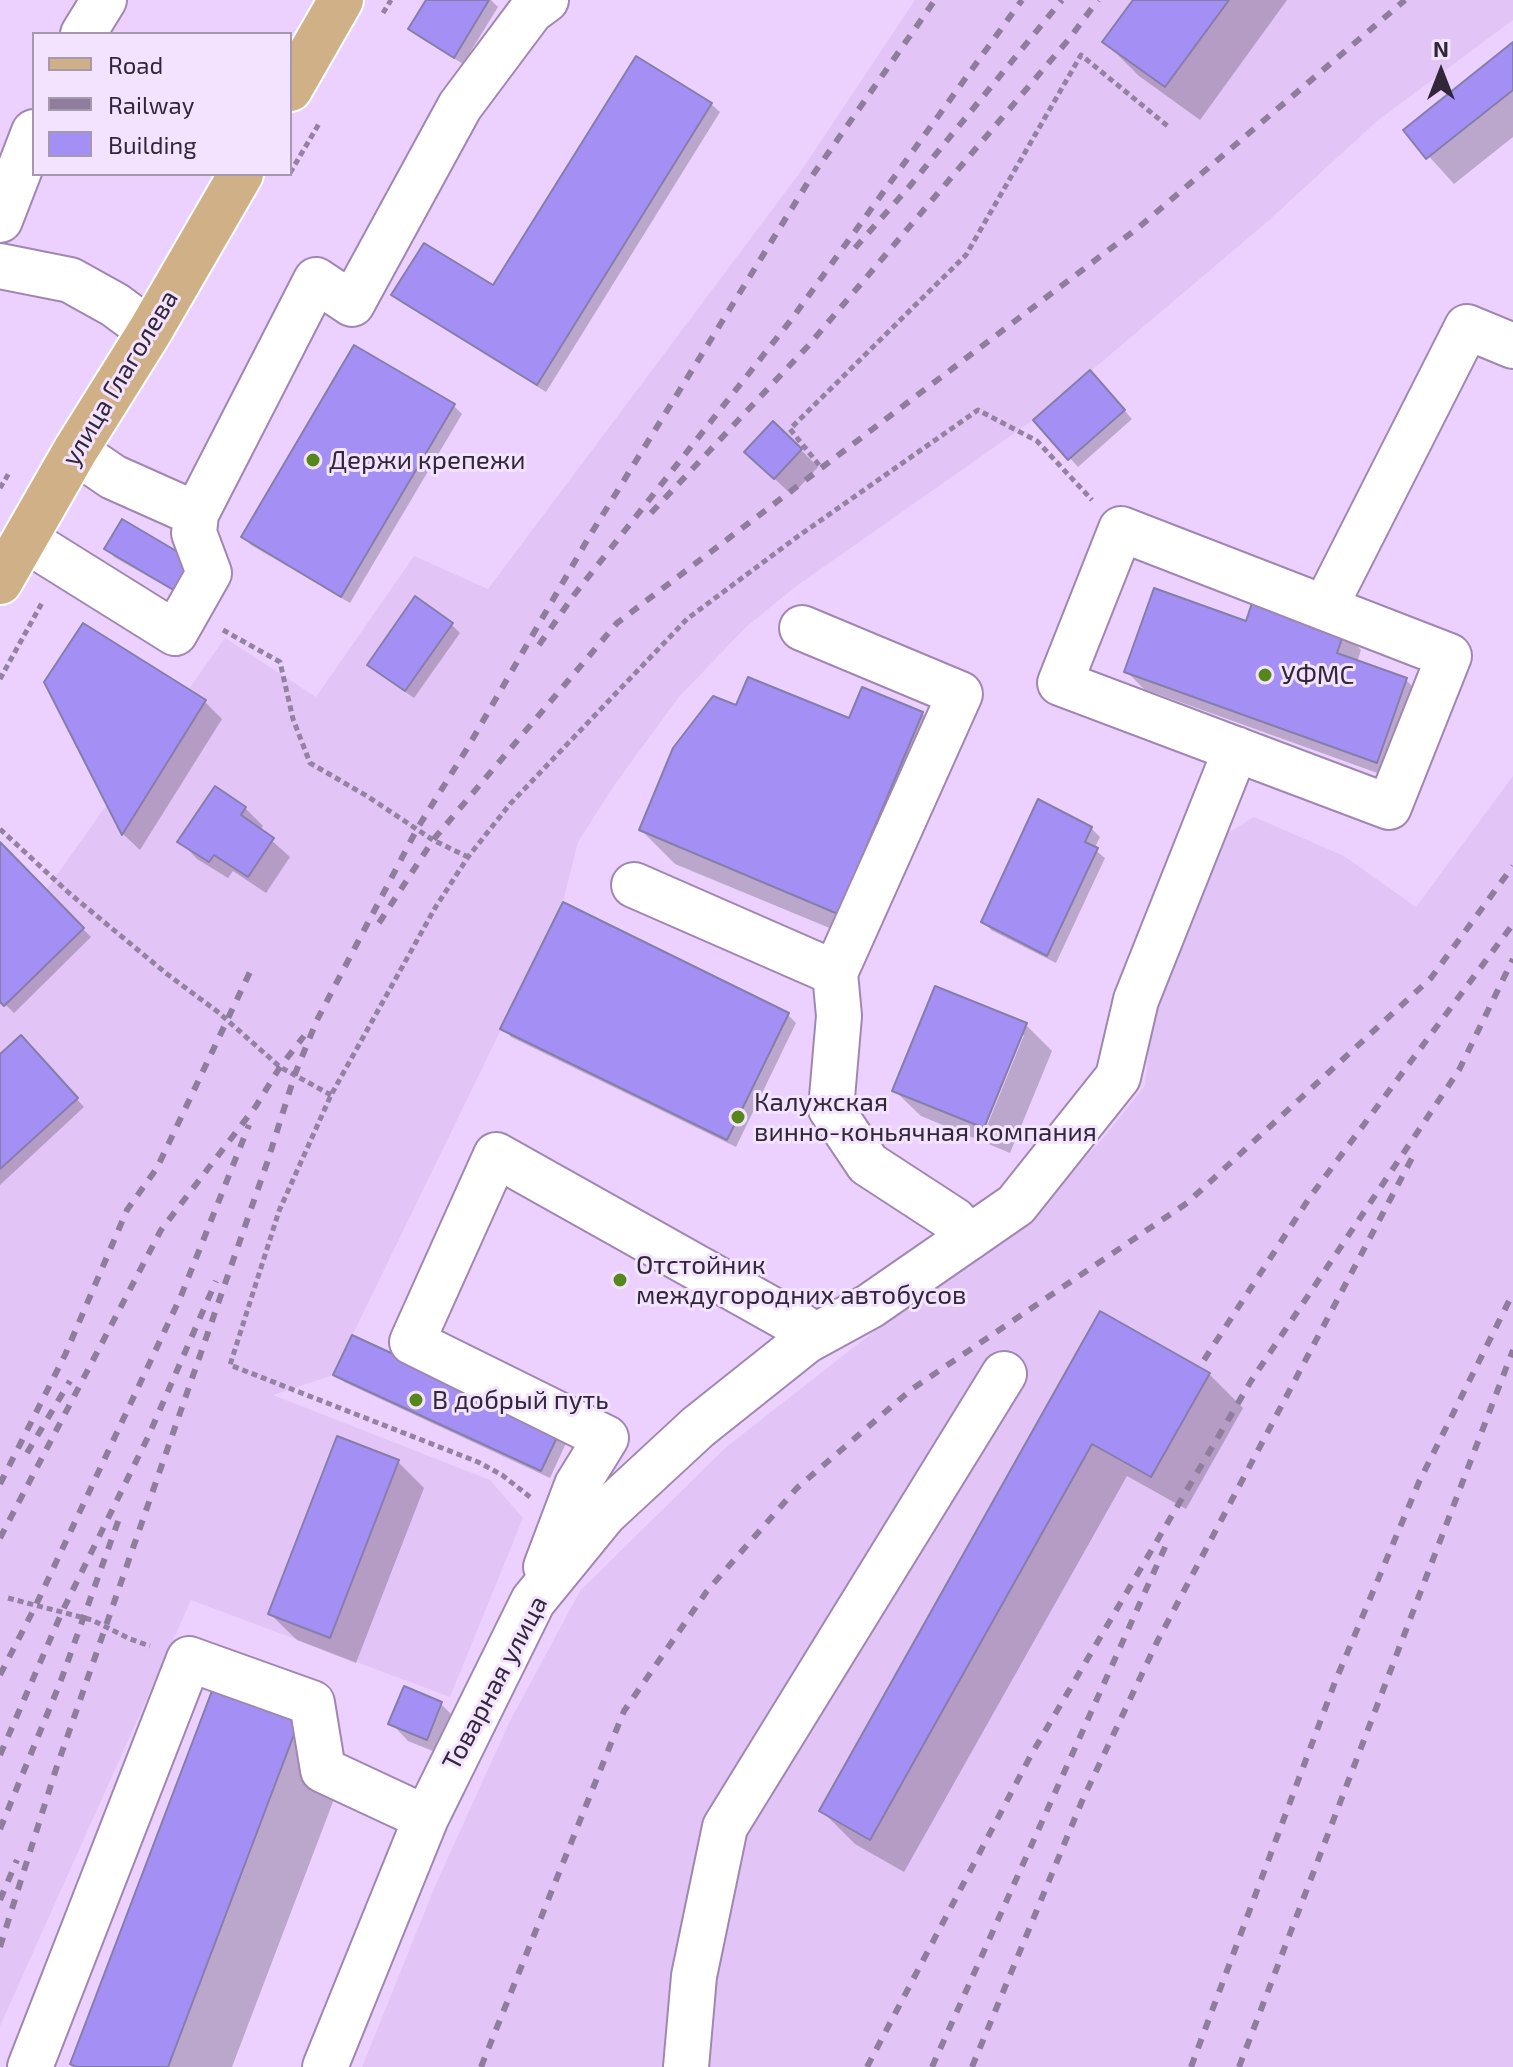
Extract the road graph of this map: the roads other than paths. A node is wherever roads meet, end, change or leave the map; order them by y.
1 (104, 0) edge
2 (341, 0) edge
3 (546, 0) edge
4 (84, 32) edge
5 (292, 86) edge
6 (32, 135) edge
7 (240, 176) edge
8 (8, 177) edge
9 (0, 220) edge
10 (0, 266) edge
11 (150, 331) junction
12 (1513, 346) edge
13 (75, 451) junction
14 (196, 514) junction
15 (26, 540) junction
16 (0, 582) edge
17 (1325, 607) junction
18 (802, 628) dead end
19 (1236, 749) junction
20 (634, 885) dead end
21 (835, 973) junction
22 (970, 1237) junction
23 (806, 1341) junction
24 (1004, 1374) dead end
25 (533, 1601) junction
26 (426, 1818) junction
27 (30, 2067) edge
28 (325, 2067) edge
29 (686, 2067) edge

1 - 4 street
2 - 5 main road
3 - 14 street
6 - 8 street
7 - 11 main road, улица Глаголева
8 - 9 street
10 - 11 street
11 - 13 main road, улица Глаголева
12 - 17 street
13 - 14 street
13 - 15 main road, улица Глаголева
14 - 15 street
15 - 16 main road, улица Глаголева
17 - 19 street
17 - 19 street
18 - 21 street
19 - 22 street, Товарная улица
20 - 21 street
21 - 22 street
22 - 23 street, Товарная улица
23 - 25 street, Товарная улица
23 - 25 street
24 - 29 street
25 - 26 street, Товарная улица
26 - 27 street
26 - 28 street, Товарная улица

